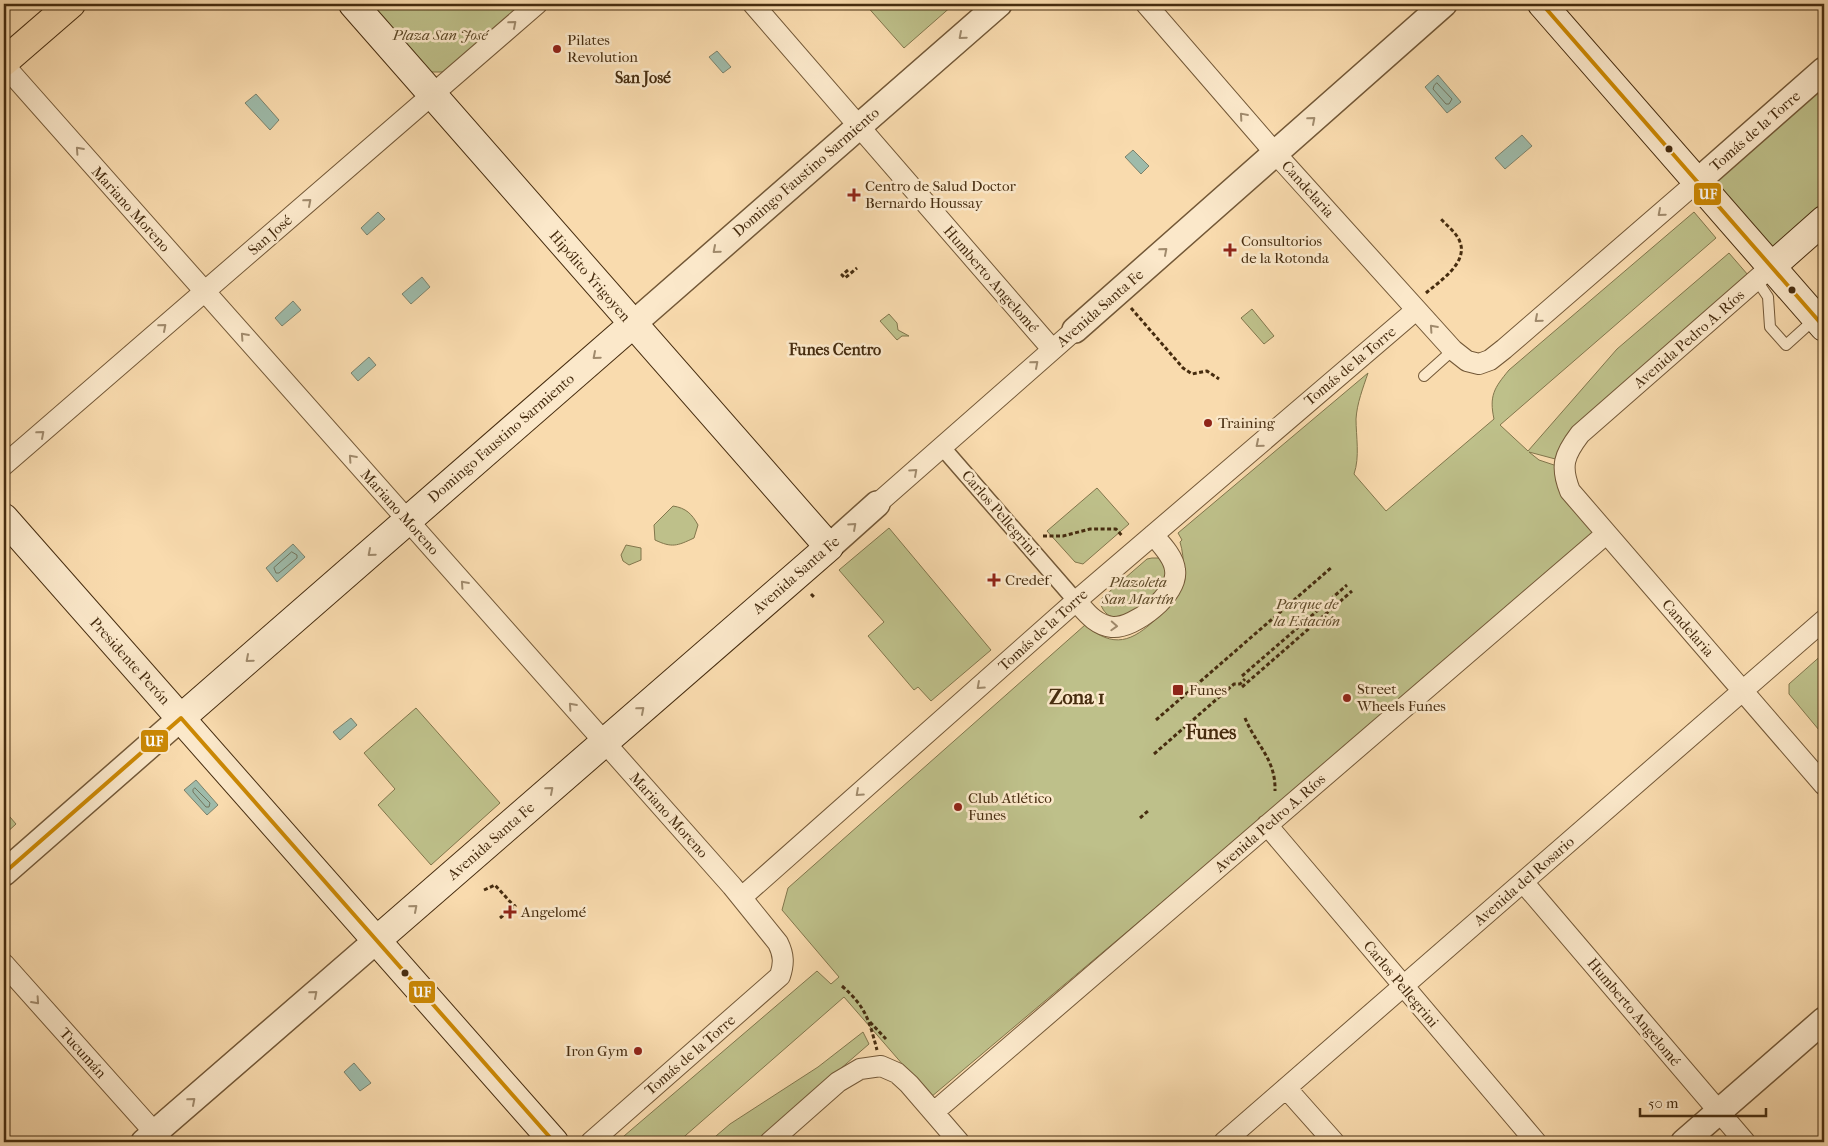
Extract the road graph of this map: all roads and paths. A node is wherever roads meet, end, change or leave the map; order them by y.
1 (71, 4) edge
2 (352, 4) edge
3 (537, 4) edge
4 (754, 4) edge
5 (999, 4) edge
6 (1146, 4) edge
7 (1444, 4) edge
8 (1542, 4) edge
9 (4, 64) edge
10 (1824, 70) edge
11 (432, 95) junction
12 (859, 126) junction
13 (1275, 152) junction
14 (1698, 181) junction
15 (1440, 218) dead end
16 (1824, 220) edge
17 (857, 268) dead end
18 (848, 270) dead end
19 (1772, 283) junction
20 (205, 292) junction
21 (1118, 292) junction
22 (1414, 307) junction
23 (1820, 322) edge
24 (633, 324) junction
25 (1075, 330) joint
26 (1052, 349) junction
27 (1453, 350) junction
28 (1479, 364) joint
29 (1424, 376) dead end
30 (1219, 379) dead end
31 (942, 447) junction
32 (4, 465) edge
33 (1564, 465) joint
34 (877, 504) joint
35 (4, 518) edge
36 (408, 520) junction
37 (1606, 534) junction
38 (1153, 535) junction
39 (1043, 536) dead end
40 (1124, 540) dead end
41 (829, 547) junction
42 (1332, 567) dead end
43 (1347, 585) dead end
44 (1352, 591) dead end
45 (811, 594) dead end
46 (815, 598) dead end
47 (1076, 601) junction
48 (1824, 620) edge
49 (1242, 687) dead end
50 (1743, 691) junction
51 (181, 718) junction
52 (1245, 718) dead end
53 (1156, 720) dead end
54 (604, 742) junction
55 (1154, 754) dead end
56 (1824, 785) edge
57 (1275, 791) dead end
58 (1148, 811) dead end
59 (1140, 818) dead end
60 (1267, 825) junction
61 (4, 873) edge
62 (1523, 882) junction
63 (484, 890) dead end
64 (742, 897) junction
65 (500, 918) dead end
66 (377, 940) junction
67 (4, 964) edge
68 (784, 965) joint
69 (842, 986) dead end
70 (1403, 986) junction
71 (1824, 1020) edge
72 (870, 1021) junction
73 (886, 1039) dead end
74 (881, 1066) junction
75 (1286, 1088) junction
76 (934, 1112) junction
77 (1719, 1112) junction
78 (154, 1139) edge
79 (554, 1142) edge
80 (591, 1142) edge
81 (770, 1142) edge
82 (959, 1142) edge
83 (1224, 1142) edge
84 (1334, 1142) edge
85 (1536, 1142) edge
86 (1684, 1142) edge
87 (1745, 1142) edge

1 - 9 main road
2 - 11 main road, Hipólito Yrigoyen
11 -> 3 street, San José
4 - 12 street, Humberto Angelomé
5 -> 12 street, Domingo Faustino Sarmiento
13 -> 6 street, Candelaria
13 -> 7 street, Avenida Santa Fe
8 - 14 main road
20 -> 9 street, Mariano Moreno
10 - 14 street, Tomás de la Torre
20 -> 11 street, San José
11 - 24 main road, Hipólito Yrigoyen
12 -> 24 street, Domingo Faustino Sarmiento
12 - 26 street, Humberto Angelomé
21 -> 13 street, Avenida Santa Fe
13 - 22 street, Candelaria
14 - 19 main road
14 -> 28 street, Tomás de la Torre
15 - 22 path
16 - 19 main road, Avenida Pedro A. Ríos
17 - 18 path
19 - 23 main road
19 - 23 lane
19 - 33 street, Avenida Pedro A. Ríos
32 -> 20 street, San José
36 -> 20 street, Mariano Moreno
21 - 25 street, Avenida Santa Fe
21 - 30 path
27 -> 22 street, Candelaria
22 -> 38 street, Tomás de la Torre
24 -> 36 main road, Domingo Faustino Sarmiento
24 - 41 main road, Hipólito Yrigoyen
25 - 26 street, Avenida Santa Fe
31 -> 26 street, Avenida Santa Fe
27 - 28 street, Candelaria
27 - 29 lane
34 -> 31 street, Avenida Santa Fe
31 - 47 street, Carlos Pellegrini
33 - 37 street, Candelaria
41 -> 34 street, Avenida Santa Fe
35 - 51 main road, Presidente Perón
36 -> 51 main road, Domingo Faustino Sarmiento
54 -> 36 street, Mariano Moreno
37 - 50 street, Candelaria
37 - 60 street, Avenida Pedro A. Ríos
38 - 47 street, Tomás de la Torre
47 -> 38 street, Carlos Pellegrini
39 - 40 path
54 -> 41 main road, Avenida Santa Fe
42 - 53 path
43 - 55 path
44 - 49 path
45 - 46 path
47 -> 64 street, Tomás de la Torre
48 - 50 street, Avenida del Rosario
50 - 56 street, Candelaria
50 - 62 street, Avenida del Rosario
51 - 61 street, Domingo Faustino Sarmiento
51 - 66 main road, Presidente Perón
52 - 57 path
54 - 64 street, Mariano Moreno
66 -> 54 main road, Avenida Santa Fe
58 - 59 path
60 - 70 street, Carlos Pellegrini
60 - 76 street, Avenida Pedro A. Ríos
62 - 70 street, Avenida del Rosario
62 - 77 street, Humberto Angelomé
63 - 65 path
64 - 68 street, Mariano Moreno
78 -> 66 street, Avenida Santa Fe
66 - 79 main road, Presidente Perón
67 -> 78 street, Tucumán
68 - 80 street, Tomás de la Torre
69 - 72 path
70 - 75 street, Avenida del Rosario
70 - 85 street, Carlos Pellegrini
71 - 77 street
72 - 73 path
72 - 74 path
74 - 76 street
74 - 81 street
75 - 83 street, Avenida del Rosario
75 - 84 street
76 - 82 street
77 - 86 street
77 - 87 street, Humberto Angelomé

